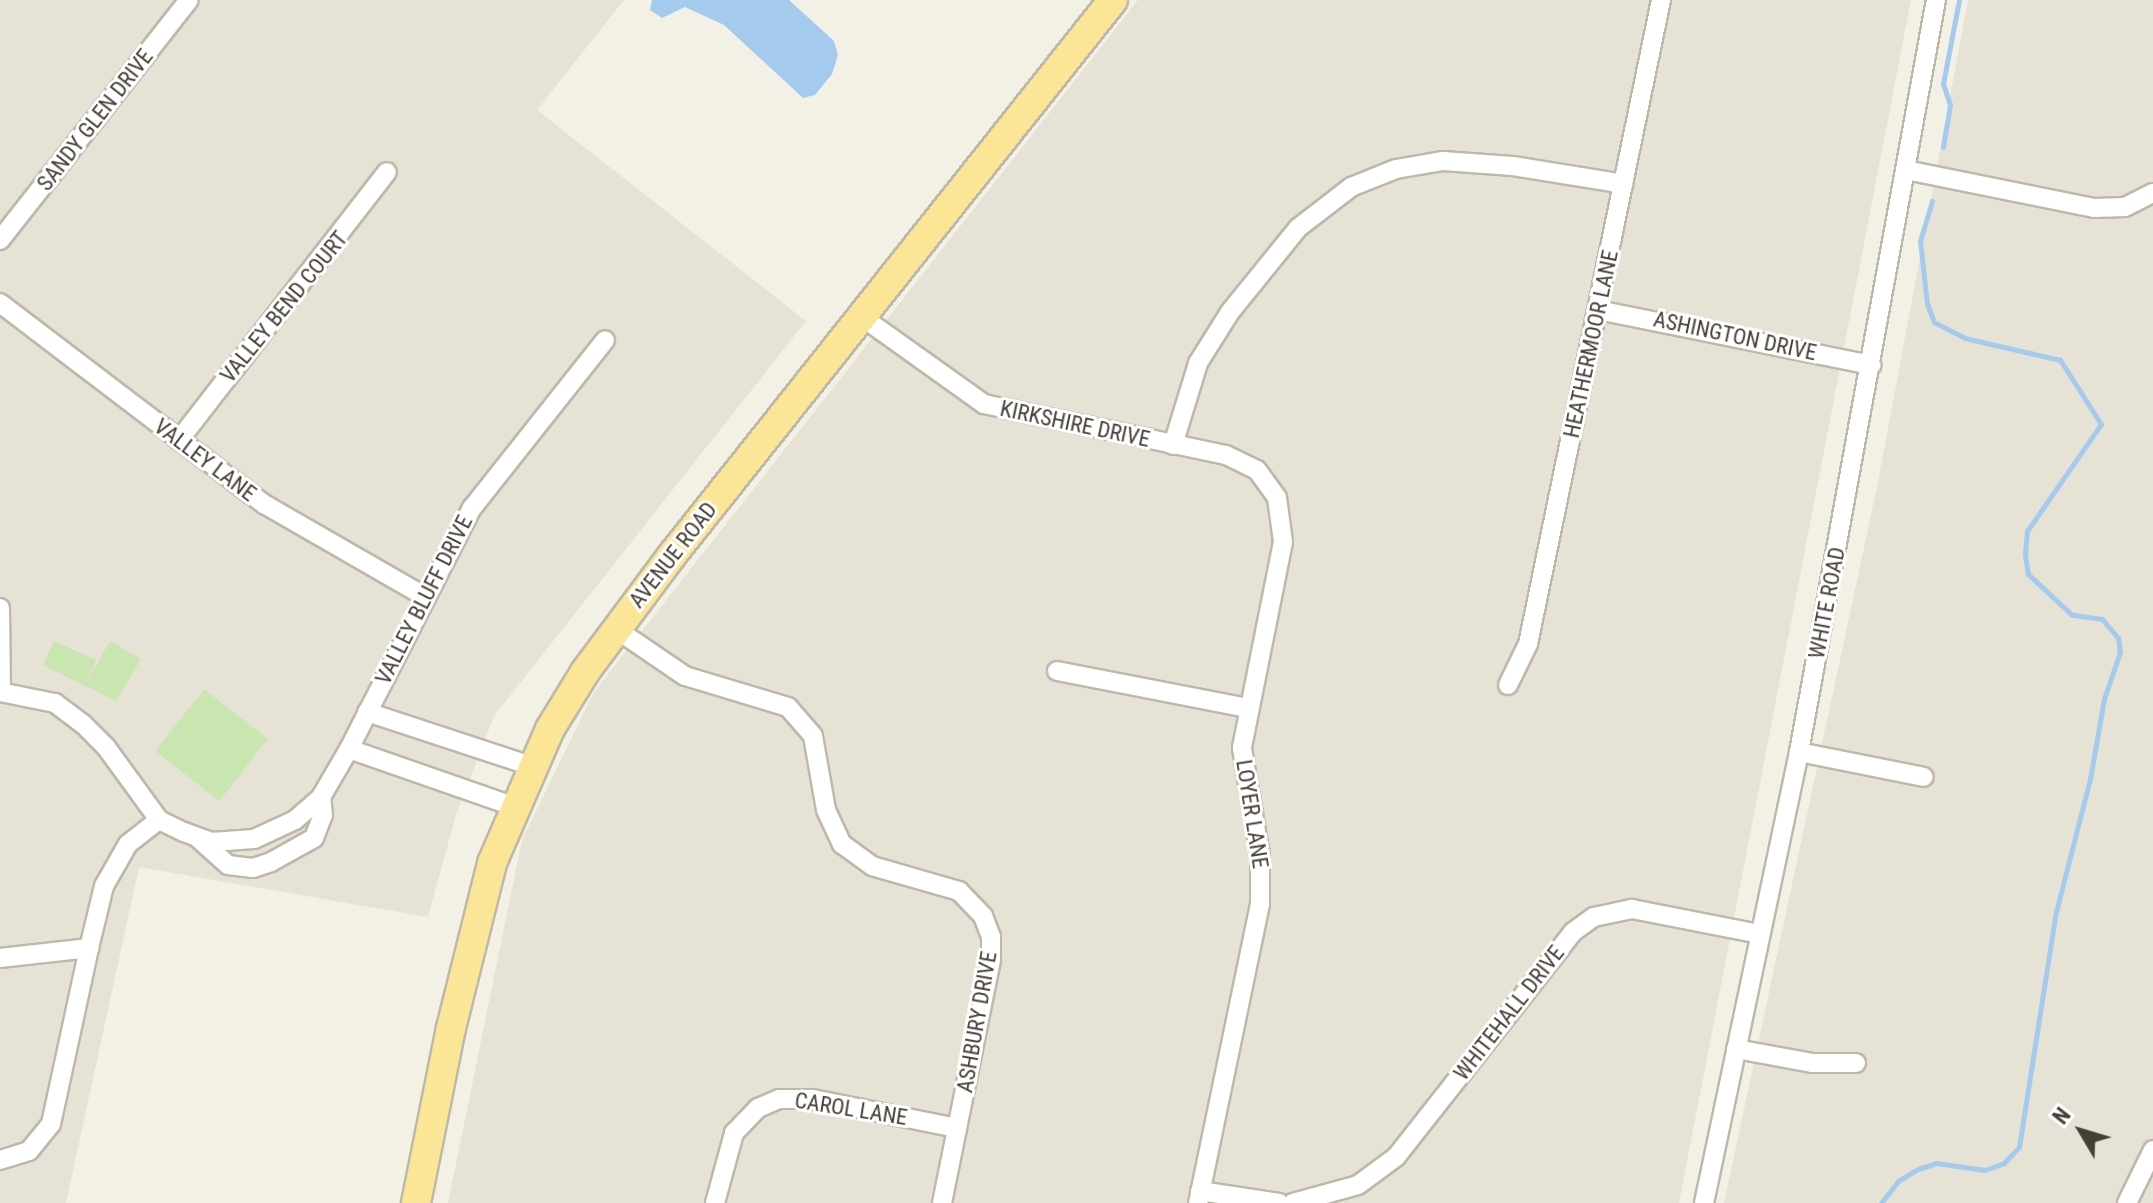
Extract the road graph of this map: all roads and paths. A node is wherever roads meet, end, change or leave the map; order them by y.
1 (1113, 0) edge
2 (1661, 0) edge
3 (1936, 0) edge
4 (186, 1) edge
5 (1906, 170) junction
6 (387, 172) dead end
7 (1624, 184) junction
8 (2153, 193) edge
9 (0, 240) edge
10 (0, 303) edge
11 (1598, 310) junction
12 (862, 317) junction
13 (605, 340) dead end
14 (1872, 365) junction
15 (179, 440) junction
16 (1173, 445) junction
17 (424, 596) junction
18 (0, 608) edge
19 (616, 629) junction
20 (1057, 671) dead end
21 (1508, 685) dead end
22 (0, 692) edge
23 (1248, 708) junction
24 (367, 712) junction
25 (349, 749) junction
26 (1799, 752) junction
27 (531, 766) junction
28 (1924, 777) dead end
29 (321, 797) junction
30 (513, 806) junction
31 (159, 820) junction
32 (198, 838) junction
33 (1760, 934) junction
34 (89, 948) junction
35 (0, 958) edge
36 (1736, 1049) junction
37 (1856, 1063) dead end
38 (957, 1128) junction
39 (2153, 1150) edge
40 (0, 1160) edge
41 (1199, 1197) edge
42 (416, 1203) edge
43 (715, 1203) edge
44 (942, 1203) edge
45 (1279, 1203) edge
46 (1293, 1203) edge
47 (1704, 1203) edge
48 (2127, 1203) edge

1 - 12 main road, AVENUE ROAD
2 - 7 street, HEATHERMOOR LANE
3 - 5 street, WHITE ROAD
4 - 9 street, SANDY GLEN DRIVE
5 - 8 street
5 - 14 street, WHITE ROAD
6 - 15 street, VALLEY BEND COURT
7 - 11 street, HEATHERMOOR LANE
7 - 16 street
10 - 15 street, VALLEY LANE
11 - 14 street, ASHINGTON DRIVE
11 - 21 street, HEATHERMOOR LANE
12 - 16 street, KIRKSHIRE DRIVE
12 - 19 main road, AVENUE ROAD
13 - 17 street, VALLEY BLUFF DRIVE
14 - 26 street, WHITE ROAD
15 - 17 street, VALLEY LANE
16 - 23 street, LOYER LANE
17 - 24 street, VALLEY BLUFF DRIVE
18 - 22 street
19 - 27 main road, AVENUE ROAD
19 - 38 street, ASHBURY DRIVE
20 - 23 street
22 - 31 street, VALLEY BLUFF DRIVE
23 - 41 street, LOYER LANE
24 - 25 street, VALLEY BLUFF DRIVE
24 - 27 street
25 - 29 street, VALLEY BLUFF DRIVE
25 - 30 street
26 - 28 street
26 - 33 street, WHITE ROAD
27 - 30 main road, AVENUE ROAD
29 - 32 street, VALLEY BLUFF DRIVE
29 - 32 street, VALLEY BLUFF DRIVE
30 - 42 main road, AVENUE ROAD
31 - 32 street, VALLEY BLUFF DRIVE
31 - 34 street
33 - 36 street, WHITE ROAD
33 - 46 street, WHITEHALL DRIVE
34 - 35 street
34 - 40 street
36 - 37 street
36 - 47 street, WHITE ROAD
38 - 43 street, CAROL LANE
38 - 44 street, ASHBURY DRIVE
39 - 48 street
41 - 45 street

